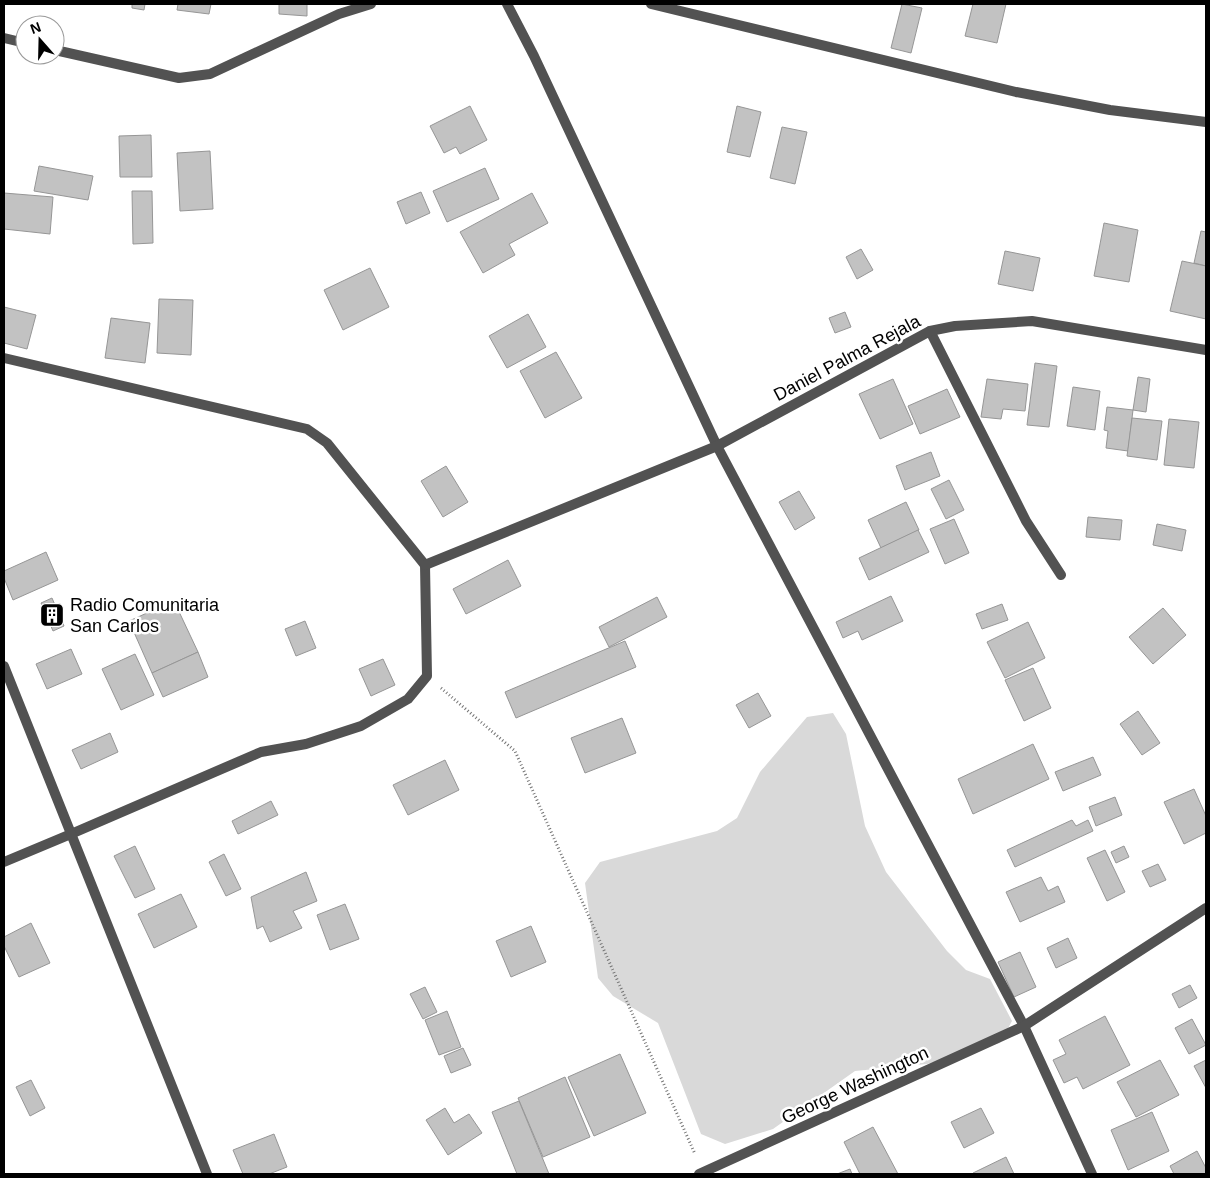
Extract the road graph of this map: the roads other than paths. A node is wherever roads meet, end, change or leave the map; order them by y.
1 (371, 4) edge
2 (507, 4) edge
3 (651, 4) edge
4 (65, 52) edge
5 (1206, 122) edge
6 (930, 331) junction
7 (1206, 350) edge
8 (4, 358) edge
9 (717, 446) junction
10 (425, 565) junction
11 (1061, 575) dead end
12 (4, 666) edge
13 (71, 834) junction
14 (4, 862) edge
15 (1206, 908) edge
16 (1024, 1026) junction
17 (701, 1173) edge
18 (207, 1174) edge
19 (1092, 1174) edge

1 - 4 street
2 - 9 street
3 - 5 street
6 - 7 street, Daniel Palma Rejala
6 - 9 street, Daniel Palma Rejala
6 - 11 street
8 - 10 street
9 - 10 street, Daniel Palma Rejala
9 - 16 street
10 - 13 street
12 - 13 street
13 - 14 street
13 - 18 street
15 - 16 street, George Washington
16 - 17 street, George Washington
16 - 19 street

